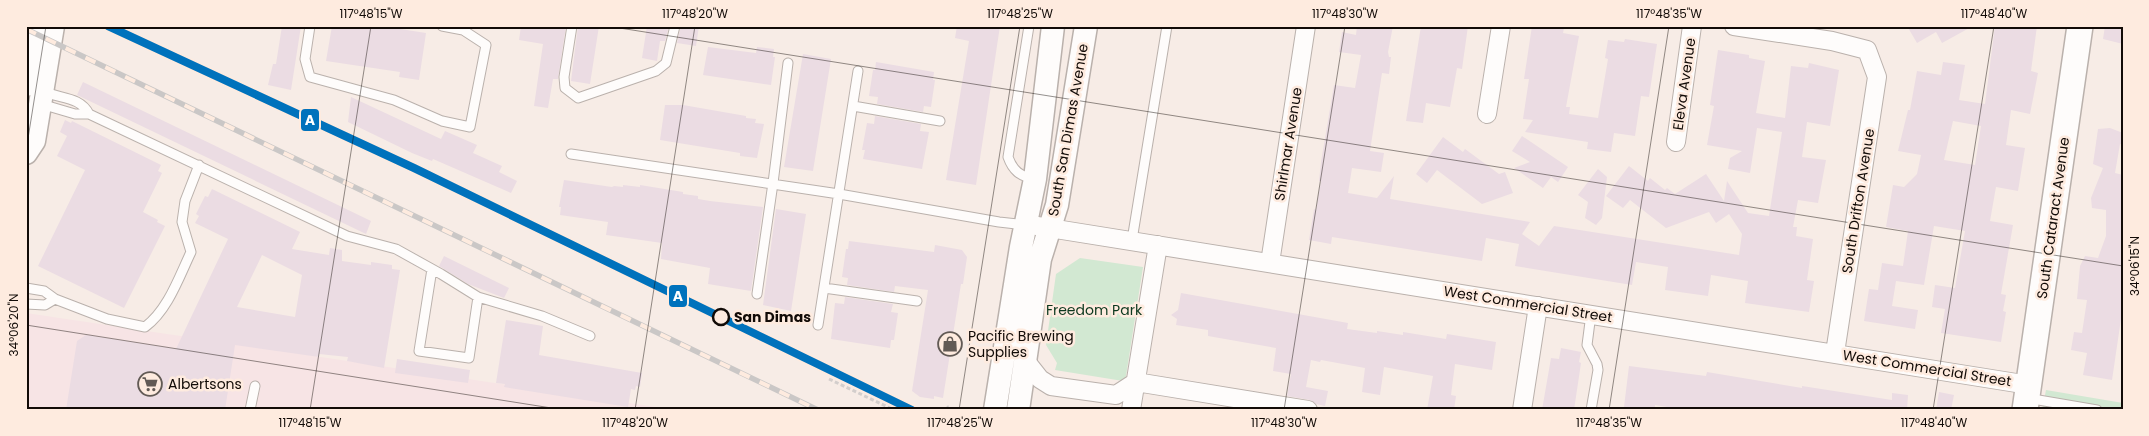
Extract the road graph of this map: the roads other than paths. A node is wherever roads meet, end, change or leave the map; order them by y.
1 (36, 26) edge
2 (53, 26) edge
3 (310, 26) edge
4 (442, 26) edge
5 (572, 26) edge
6 (675, 26) edge
7 (1029, 26) edge
8 (1054, 26) edge
9 (1086, 26) edge
10 (1167, 26) edge
11 (1306, 26) edge
12 (1501, 26) edge
13 (1692, 26) edge
14 (1734, 26) edge
15 (2080, 26) edge
16 (788, 63) dead end
17 (858, 71) dead end
18 (37, 94) edge
19 (853, 106) junction
20 (1487, 114) dead end
21 (940, 121) dead end
22 (1676, 142) dead end
23 (26, 153) edge
24 (571, 154) dead end
25 (199, 165) junction
26 (1035, 179) junction
27 (774, 183) junction
28 (839, 194) junction
29 (1026, 225) junction
30 (1050, 228) junction
31 (1132, 240) junction
32 (1158, 245) junction
33 (1270, 263) junction
34 (432, 269) junction
35 (26, 288) edge
36 (824, 288) junction
37 (757, 294) dead end
38 (478, 297) junction
39 (55, 299) junction
40 (917, 301) dead end
41 (26, 304) edge
42 (1538, 306) junction
43 (1591, 314) junction
44 (818, 325) dead end
45 (590, 336) dead end
46 (1835, 354) junction
47 (1025, 360) junction
48 (1136, 382) junction
49 (254, 386) dead end
50 (2027, 397) edge
51 (250, 410) edge
52 (995, 410) edge
53 (1018, 410) edge
54 (1131, 410) edge
55 (1308, 410) edge
56 (1522, 410) edge
57 (1591, 410) edge
58 (2097, 410) edge

1 - 18 street
2 - 18 street
3 - 4 lane
5 - 6 lane
7 - 26 lane
8 - 26 street, South San Dimas Avenue
9 - 30 street, South San Dimas Avenue
10 - 31 lane
11 - 33 street, Shirlmar Avenue
12 - 20 street
13 - 22 street, Eleva Avenue
14 - 46 street, South Drifton Avenue
15 - 50 main road, South Cataract Avenue
16 - 27 lane
17 - 19 lane
18 - 23 street
18 - 25 lane
19 - 21 lane
19 - 28 lane
24 - 27 lane
25 - 34 lane
25 - 39 lane
26 - 29 street, South San Dimas Avenue
27 - 28 lane
27 - 37 lane
28 - 29 lane
28 - 36 lane
29 - 30 street, West Commercial Street
29 - 52 street, South San Dimas Avenue
30 - 31 street, West Commercial Street
30 - 47 street, South San Dimas Avenue
31 - 32 street, West Commercial Street
32 - 33 street, West Commercial Street
32 - 48 street
33 - 42 street, West Commercial Street
34 - 38 lane
34 - 38 lane
35 - 39 lane
36 - 40 lane
36 - 44 lane
38 - 45 lane
39 - 41 lane
42 - 43 street, West Commercial Street
42 - 56 street
43 - 46 street, West Commercial Street
43 - 57 lane
46 - 50 street, West Commercial Street
47 - 48 street
47 - 53 street, South San Dimas Avenue
48 - 54 street
48 - 55 street
49 - 51 lane
50 - 58 lane

